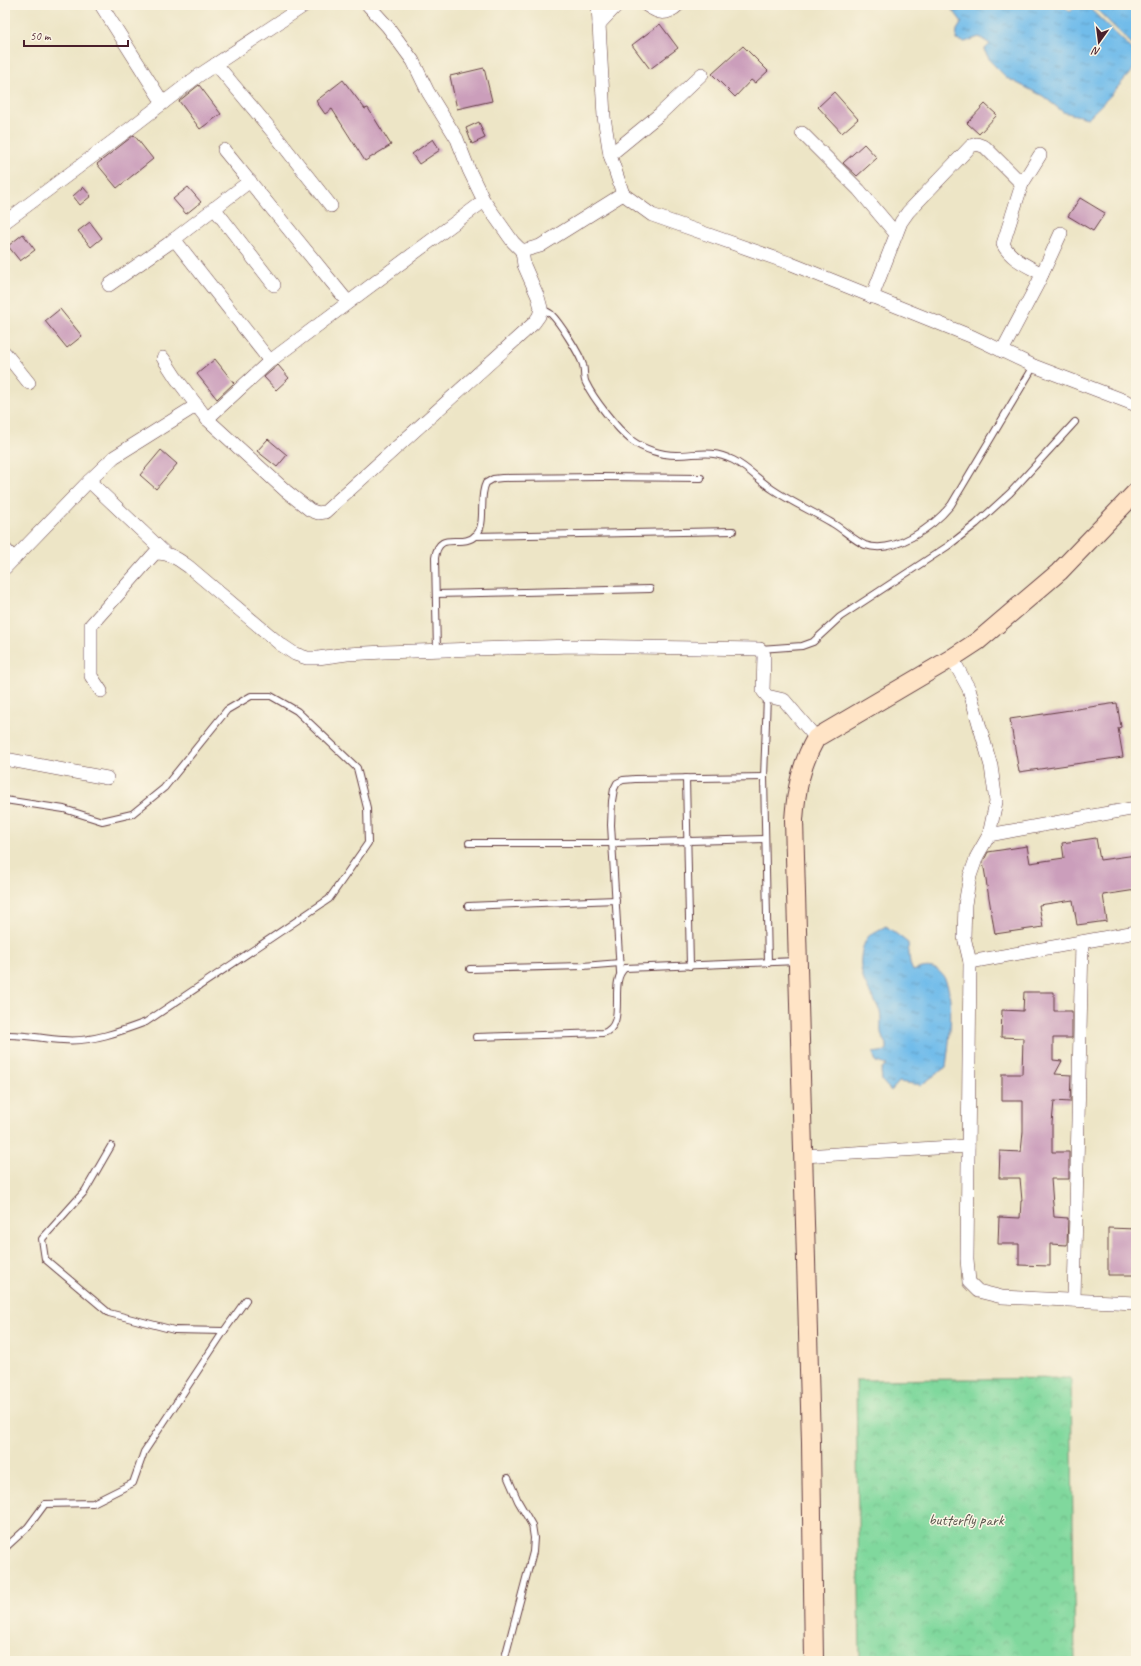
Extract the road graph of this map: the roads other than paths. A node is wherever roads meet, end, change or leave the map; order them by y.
1 (101, 5) edge
2 (305, 5) edge
3 (368, 5) edge
4 (598, 5) edge
5 (617, 5) edge
6 (646, 5) edge
7 (678, 5) edge
8 (599, 24) junction
9 (216, 64) junction
10 (702, 74) dead end
11 (163, 103) junction
12 (802, 133) dead end
13 (224, 150) dead end
14 (610, 155) junction
15 (1040, 155) dead end
16 (250, 181) junction
17 (1022, 184) junction
18 (623, 194) junction
19 (484, 201) junction
20 (331, 206) dead end
21 (214, 208) junction
22 (5, 222) edge
23 (1061, 233) dead end
24 (896, 234) junction
25 (174, 239) junction
26 (522, 251) junction
27 (1042, 274) junction
28 (109, 285) dead end
29 (274, 285) dead end
30 (872, 297) junction
31 (348, 302) junction
32 (541, 308) junction
33 (1002, 351) junction
34 (5, 353) edge
35 (163, 358) dead end
36 (270, 361) junction
37 (1034, 366) junction
38 (30, 383) dead end
39 (197, 405) junction
40 (1136, 405) edge
41 (207, 419) junction
42 (1074, 422) dead end
43 (701, 478) dead end
44 (89, 481) junction
45 (1136, 492) edge
46 (733, 531) dead end
47 (475, 536) junction
48 (164, 552) junction
49 (8, 559) edge
50 (650, 589) dead end
51 (436, 594) junction
52 (760, 649) junction
53 (437, 651) junction
54 (952, 658) junction
55 (101, 691) dead end
56 (766, 696) junction
57 (816, 738) junction
58 (5, 759) edge
59 (764, 777) junction
60 (107, 778) dead end
61 (686, 778) junction
62 (5, 800) edge
63 (1136, 808) edge
64 (989, 835) junction
65 (766, 838) junction
66 (688, 840) junction
67 (469, 843) dead end
68 (613, 843) junction
69 (616, 900) junction
70 (468, 906) dead end
71 (1136, 932) edge
72 (1082, 942) junction
73 (799, 961) junction
74 (970, 962) junction
75 (620, 963) junction
76 (768, 963) junction
77 (690, 966) junction
78 (470, 969) dead end
79 (620, 972) junction
80 (5, 1035) edge
81 (476, 1037) dead end
82 (111, 1146) dead end
83 (968, 1146) junction
84 (804, 1156) junction
85 (246, 1300) dead end
86 (1074, 1300) junction
87 (1136, 1303) edge
88 (224, 1331) junction
89 (508, 1478) dead end
90 (5, 1548) edge
91 (504, 1661) edge
92 (814, 1661) edge

1 - 11 street
2 - 9 street
3 - 19 street
4 - 8 street
5 - 8 street
6 - 7 street
8 - 14 street
9 - 11 street
9 - 20 street
10 - 14 street
11 - 22 street
12 - 24 street
13 - 16 street
14 - 18 street
15 - 17 street
16 - 21 street
16 - 31 street
17 - 24 street
17 - 27 street
18 - 26 street
18 - 30 street
19 - 26 street
19 - 31 street
21 - 25 street
21 - 29 street
23 - 27 street
24 - 30 street
25 - 28 street
25 - 36 street
26 - 32 street
27 - 33 street
30 - 33 street
31 - 36 street
32 - 37 lane
32 - 41 street
33 - 37 street
34 - 38 street
35 - 39 street
36 - 41 street
37 - 40 street
39 - 41 street
39 - 44 street
42 - 52 lane
43 - 47 lane
44 - 48 street
44 - 49 street
45 - 54 street
46 - 47 lane
47 - 51 lane
48 - 53 street
48 - 55 street
50 - 51 lane
51 - 53 lane
52 - 53 street
52 - 56 street
54 - 57 street
54 - 64 street
56 - 57 street
56 - 59 lane
57 - 73 street
58 - 60 street
59 - 61 lane
59 - 65 lane
61 - 66 lane
61 - 68 lane
62 - 80 lane
63 - 64 street
64 - 74 street
65 - 66 lane
65 - 76 lane
66 - 68 lane
66 - 77 lane
67 - 68 lane
68 - 69 lane
69 - 70 lane
69 - 75 lane
71 - 72 street
72 - 74 street
72 - 86 street
73 - 76 lane
73 - 84 street
74 - 83 street
75 - 78 lane
75 - 79 lane
76 - 77 lane
77 - 79 lane
79 - 81 lane
82 - 88 lane
83 - 84 street
83 - 86 street
84 - 92 street
85 - 88 lane
86 - 87 street
88 - 90 lane
89 - 91 lane

